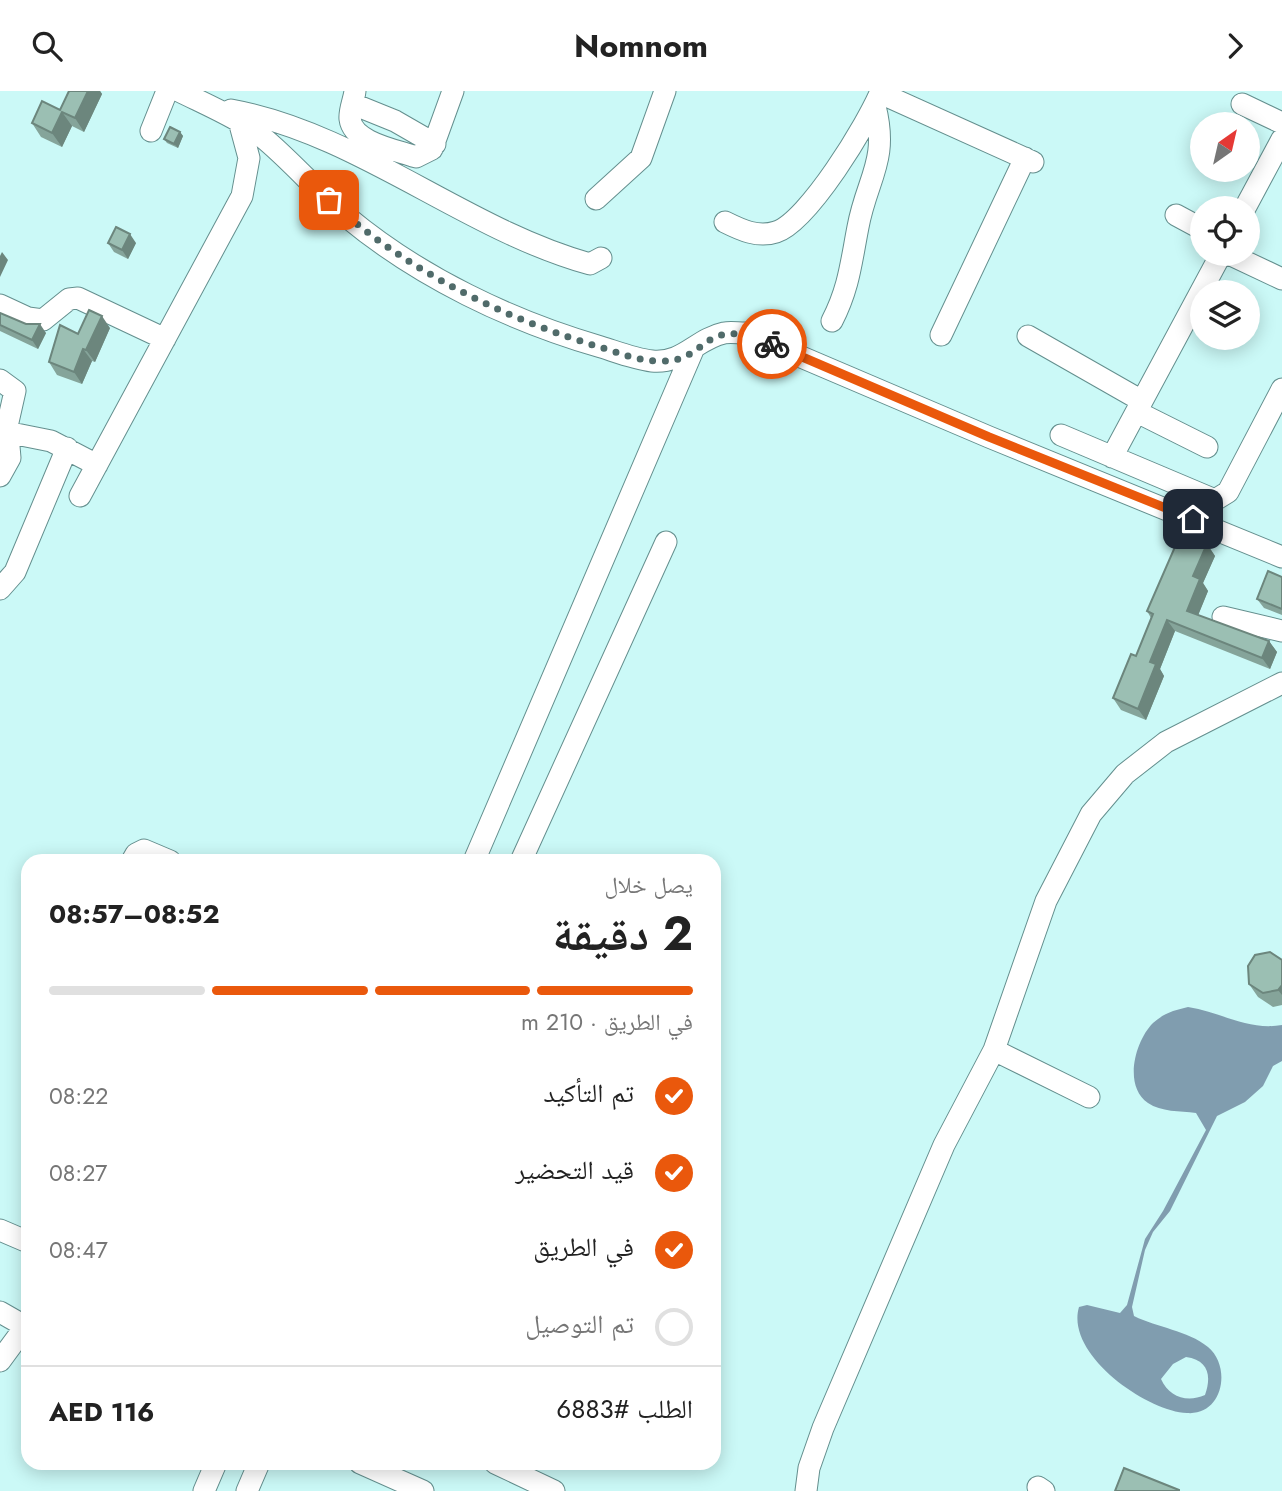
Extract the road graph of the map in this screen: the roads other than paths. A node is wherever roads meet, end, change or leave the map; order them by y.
1 (167, 91) edge
2 (179, 91) edge
3 (453, 91) edge
4 (664, 91) edge
5 (354, 97) edge
6 (879, 97) edge
7 (1242, 104) dead end
8 (211, 107) junction
9 (239, 121) junction
10 (1282, 123) edge
11 (151, 131) dead end
12 (1282, 139) edge
13 (1251, 196) edge
14 (596, 199) dead end
15 (1176, 215) dead end
16 (725, 222) dead end
17 (1190, 223) edge
18 (601, 258) dead end
19 (1215, 266) edge
20 (1254, 266) edge
21 (1282, 279) edge
22 (0, 305) edge
23 (832, 321) dead end
24 (941, 335) dead end
25 (1028, 336) dead end
26 (165, 339) junction
27 (693, 350) junction
28 (0, 380) edge
29 (1282, 389) edge
30 (1139, 406) junction
31 (5, 429) edge
32 (1061, 435) dead end
33 (1207, 447) dead end
34 (67, 449) junction
35 (1112, 457) junction
36 (97, 465) junction
37 (0, 476) edge
38 (80, 496) dead end
39 (666, 542) dead end
40 (1282, 557) edge
41 (0, 589) edge
42 (1223, 617) dead end
43 (1282, 631) edge
44 (1282, 683) edge
45 (136, 854) edge
46 (153, 854) edge
47 (477, 854) edge
48 (524, 854) edge
49 (993, 1050) junction
50 (1088, 1097) dead end
51 (0, 1230) edge
52 (21, 1239) edge
53 (0, 1312) edge
54 (21, 1324) edge
55 (21, 1335) edge
56 (0, 1361) edge
57 (213, 1470) edge
58 (256, 1470) edge
59 (376, 1470) edge
60 (510, 1470) edge
61 (204, 1491) edge
62 (247, 1491) edge
63 (423, 1491) edge
64 (554, 1491) edge
65 (806, 1491) edge

1 - 11 street
2 - 8 street
3 - 5 street
4 - 14 street
6 - 16 street
6 - 23 street
6 - 24 street
7 - 10 street
8 - 9 street
8 - 18 street
9 - 26 street
9 - 27 street
12 - 13 street
15 - 17 street
19 - 30 street
20 - 21 street
22 - 26 street
25 - 30 street
26 - 36 street
27 - 40 street
27 - 47 street
28 - 31 street
29 - 35 street
30 - 33 street
30 - 35 street
31 - 34 street
31 - 37 street
32 - 35 street
34 - 36 street
34 - 41 street
36 - 38 street
39 - 48 street
42 - 43 street
44 - 49 street
45 - 46 street
49 - 50 street
49 - 65 street
51 - 52 street
53 - 54 street
55 - 56 street
57 - 61 street
58 - 62 street
59 - 63 street
60 - 64 street

